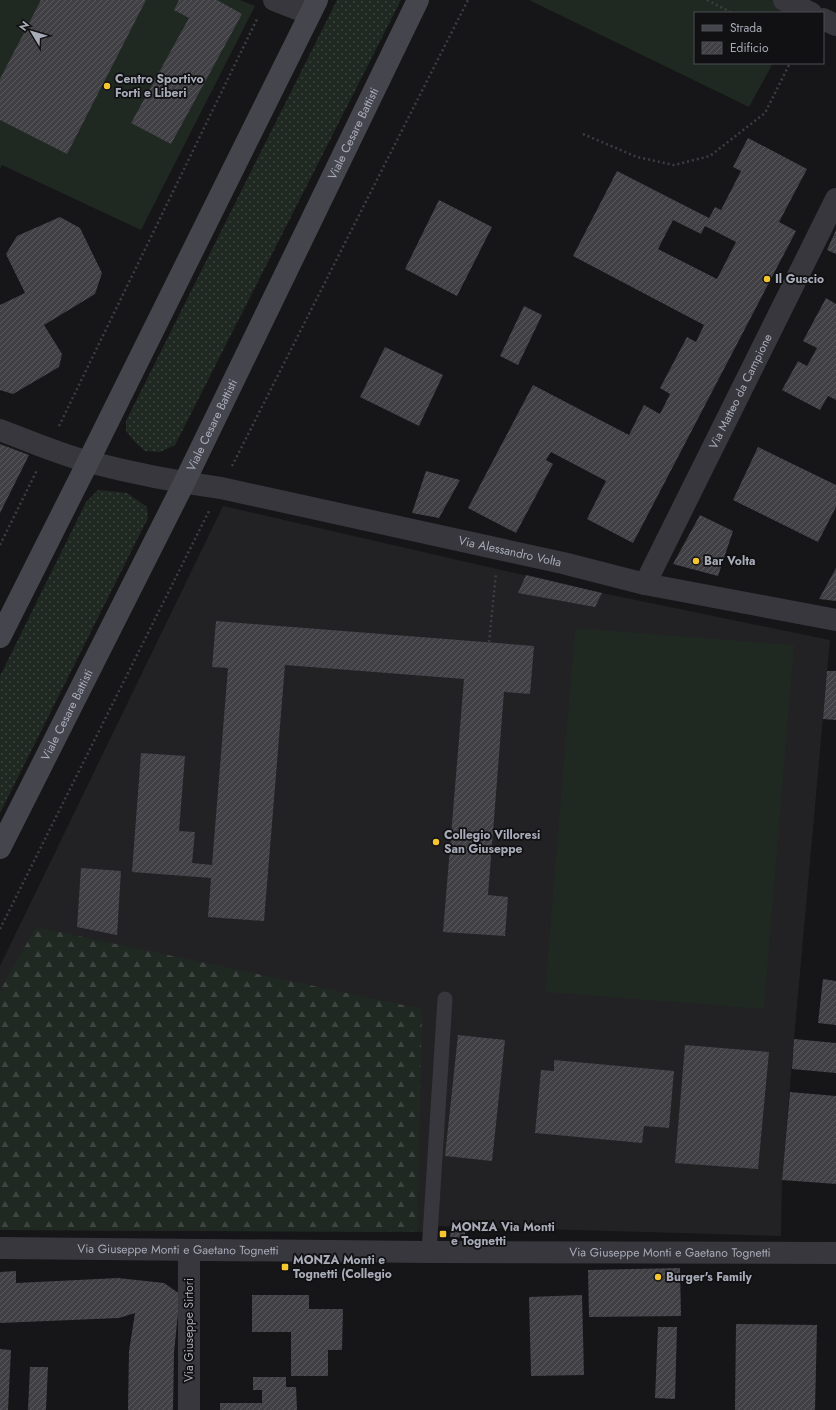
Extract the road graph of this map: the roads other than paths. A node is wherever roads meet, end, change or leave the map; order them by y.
1 (418, 0) edge
2 (784, 0) edge
3 (267, 7) edge
4 (313, 7) edge
5 (809, 12) edge
6 (824, 20) edge
7 (836, 26) edge
8 (836, 199) edge
9 (0, 430) edge
10 (88, 462) junction
11 (184, 483) junction
12 (645, 584) junction
13 (836, 620) edge
14 (0, 637) edge
15 (0, 848) edge
16 (445, 999) dead end
17 (0, 1248) edge
18 (189, 1250) junction
19 (429, 1252) junction
20 (836, 1253) edge
21 (189, 1410) edge

1 - 11 main road, Viale Cesare Battisti
2 - 5 street
3 - 4 street
4 - 10 main road
6 - 7 street
8 - 12 street, Via Matteo da Campione
9 - 10 street, Via Alessandro Volta
10 - 11 street, Via Alessandro Volta
10 - 14 main road
11 - 12 street, Via Alessandro Volta
11 - 15 main road, Viale Cesare Battisti
12 - 13 street, Via Alessandro Volta
16 - 19 lane
17 - 18 street, Via Giuseppe Monti e Gaetano Tognetti
18 - 19 street, Via Giuseppe Monti e Gaetano Tognetti
18 - 21 street, Via Giuseppe Sirtori
19 - 20 street, Via Giuseppe Monti e Gaetano Tognetti

